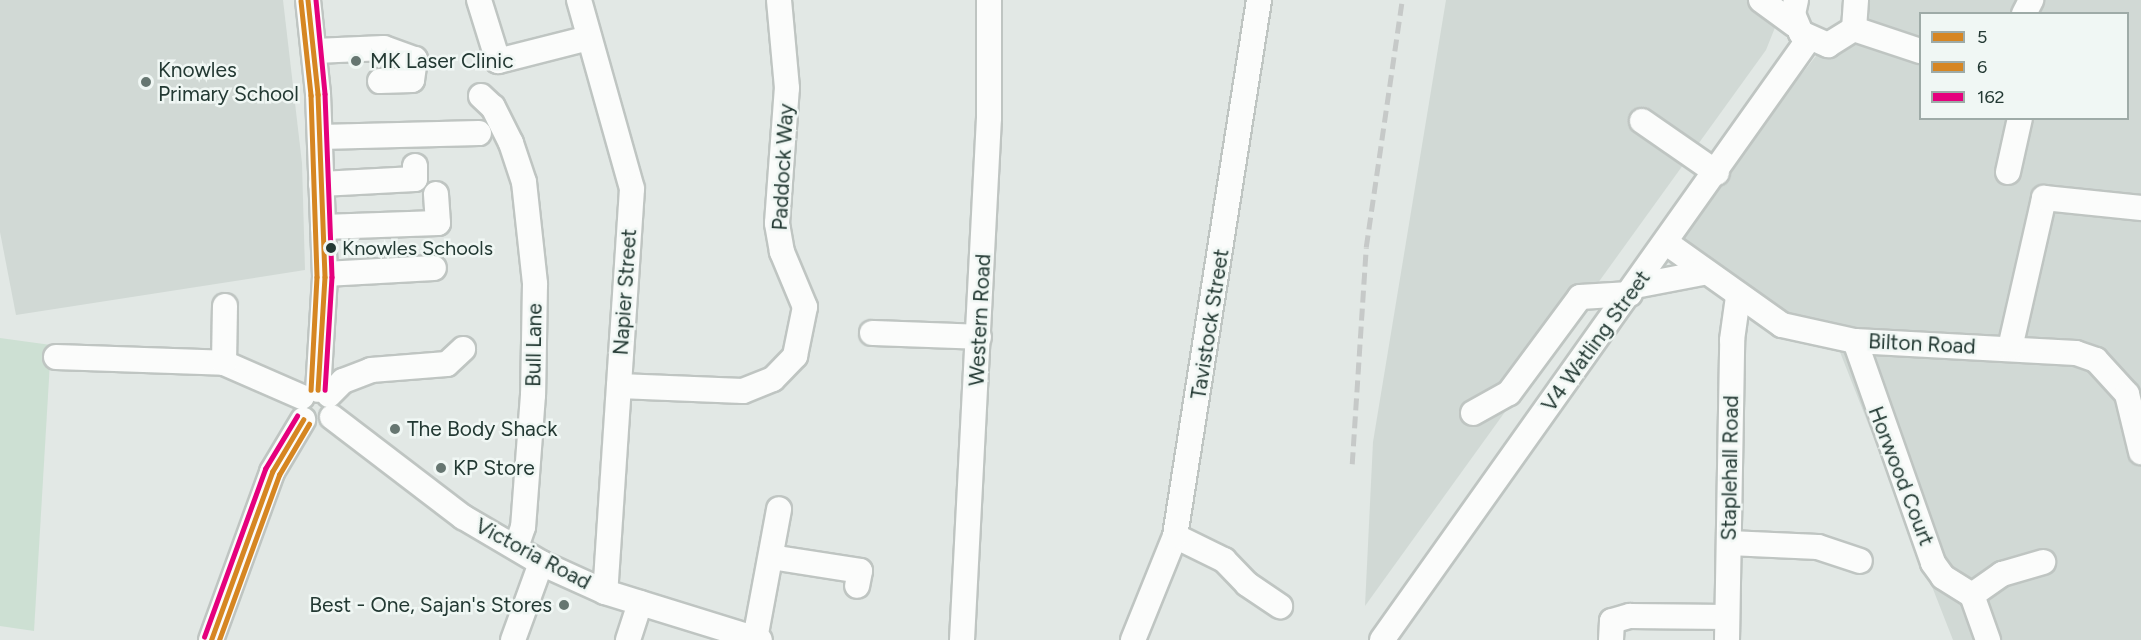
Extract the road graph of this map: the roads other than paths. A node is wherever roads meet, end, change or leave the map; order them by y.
1 (308, 0) edge
2 (479, 0) edge
3 (579, 0) edge
4 (779, 0) edge
5 (988, 0) edge
6 (1258, 0) edge
7 (1761, 0) edge
8 (1796, 0) edge
9 (1856, 0) edge
10 (1854, 29) junction
11 (1802, 32) junction
12 (589, 38) junction
13 (315, 51) junction
14 (1919, 51) edge
15 (380, 81) dead end
16 (481, 96) dead end
17 (2020, 120) edge
18 (1642, 121) dead end
19 (479, 133) dead end
20 (320, 137) junction
21 (415, 166) dead end
22 (2008, 172) dead end
23 (1717, 173) junction
24 (321, 184) junction
25 (436, 194) dead end
26 (2141, 208) edge
27 (323, 227) junction
28 (1668, 244) junction
29 (434, 268) dead end
30 (1703, 273) junction
31 (325, 274) junction
32 (1633, 290) junction
33 (1738, 297) junction
34 (225, 306) dead end
35 (872, 333) dead end
36 (979, 337) junction
37 (1855, 341) junction
38 (2010, 348) junction
39 (463, 349) dead end
40 (56, 357) dead end
41 (224, 363) junction
42 (619, 386) junction
43 (317, 404) junction
44 (1473, 413) dead end
45 (2141, 452) edge
46 (779, 509) dead end
47 (1175, 536) junction
48 (1729, 543) junction
49 (516, 547) junction
50 (771, 557) junction
51 (1860, 561) dead end
52 (2043, 562) dead end
53 (541, 563) junction
54 (858, 586) dead end
55 (605, 592) junction
56 (1972, 595) junction
57 (640, 603) junction
58 (1280, 606) dead end
59 (1727, 628) edge
60 (757, 639) edge
61 (211, 640) edge
62 (513, 640) edge
63 (628, 640) edge
64 (962, 640) edge
65 (1133, 640) edge
66 (1382, 640) edge
67 (1611, 640) edge
68 (1988, 640) edge

1 - 13 street
2 - 12 street
3 - 12 street, Napier Street
4 - 42 street, Paddock Way
5 - 36 street, Western Road
6 - 47 street, Tavistock Street
7 - 11 street
8 - 11 street
9 - 10 street
10 - 11 street
10 - 14 street
11 - 23 street, V4 Watling Street
12 - 42 street, Napier Street
13 - 15 street
13 - 20 street
16 - 49 street, Bull Lane
17 - 22 street
18 - 23 street
19 - 20 street
20 - 24 street
21 - 24 street
23 - 28 street, V4 Watling Street
24 - 27 street
25 - 27 street
26 - 38 street
27 - 31 street
28 - 30 street, Bilton Road
28 - 32 street, V4 Watling Street
29 - 31 street
30 - 32 street
30 - 33 street, Bilton Road
31 - 43 street
32 - 44 street
32 - 66 street, V4 Watling Street
33 - 37 street, Bilton Road
33 - 48 street, Staplehall Road
34 - 41 street
35 - 36 street
36 - 64 street, Western Road
37 - 38 street, Bilton Road
37 - 56 street, Horwood Court
38 - 45 street, Bilton Road
39 - 43 street
40 - 41 street
41 - 43 street, Victoria Road
42 - 55 street, Napier Street
43 - 49 street, Victoria Road
43 - 61 street
46 - 50 street
47 - 58 street
47 - 65 street, Tavistock Street
48 - 51 street
48 - 59 street, Staplehall Road
49 - 53 street, Victoria Road
50 - 54 street
50 - 60 street
52 - 56 street
53 - 55 street, Victoria Road
53 - 62 street
55 - 57 street, Victoria Road
56 - 68 street
57 - 60 street, Victoria Road
57 - 63 street
59 - 67 street

